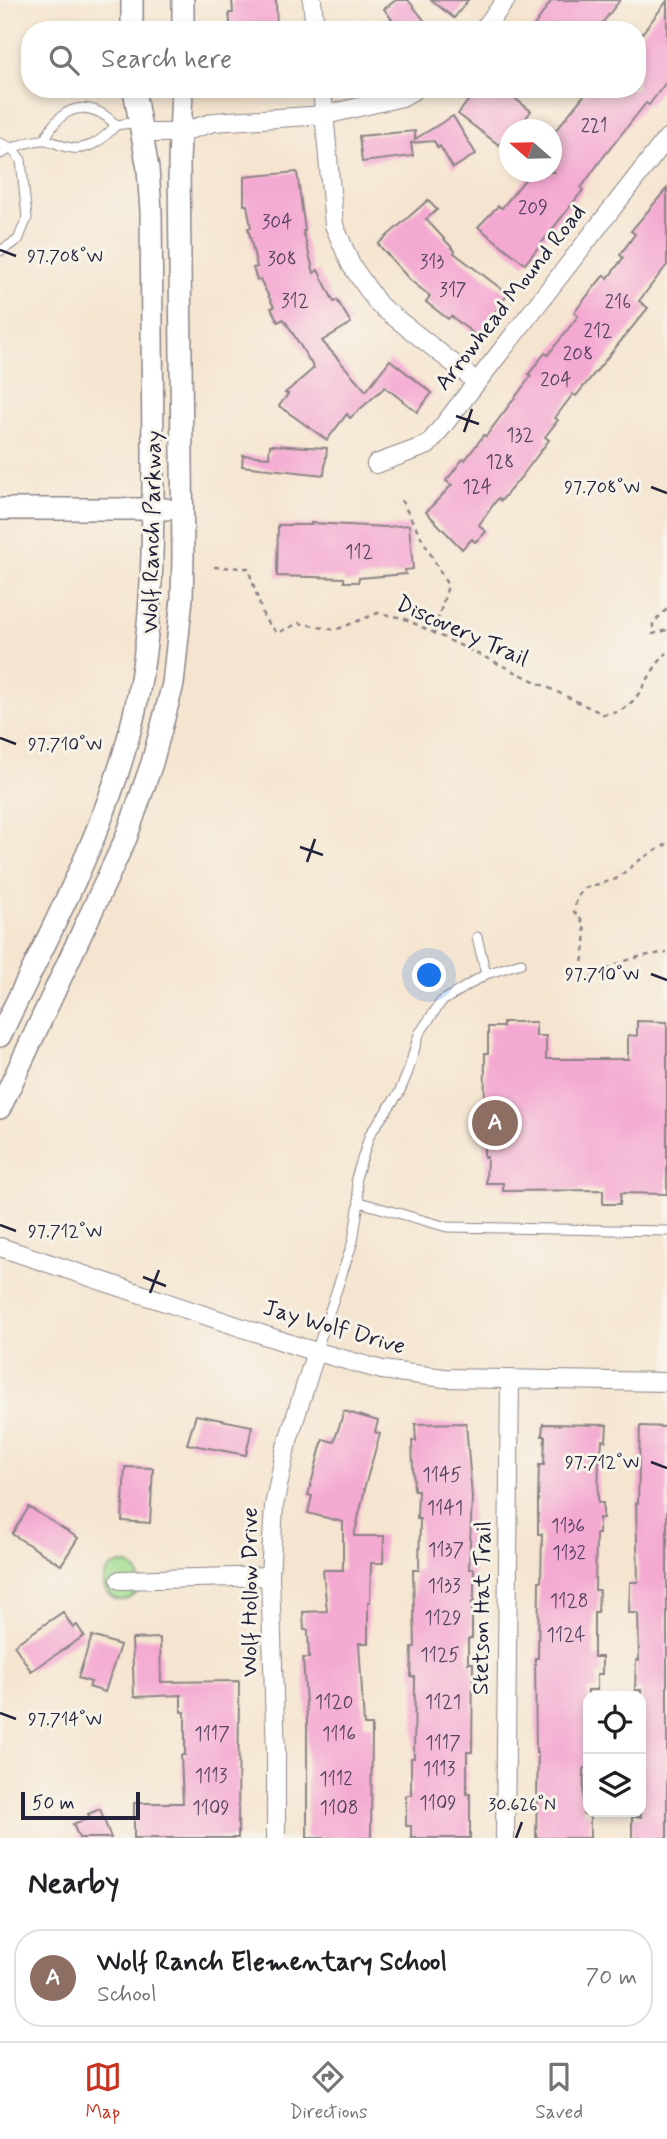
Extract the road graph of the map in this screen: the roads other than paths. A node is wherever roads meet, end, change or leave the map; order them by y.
1 (132, 0) edge
2 (183, 0) edge
3 (312, 0) edge
4 (506, 0) edge
5 (132, 21) edge
6 (183, 21) edge
7 (314, 21) edge
8 (490, 21) edge
9 (135, 98) edge
10 (182, 98) edge
11 (323, 98) edge
12 (398, 98) edge
13 (325, 116) junction
14 (116, 125) junction
15 (140, 127) junction
16 (180, 133) junction
17 (667, 138) edge
18 (45, 139) junction
19 (0, 143) edge
20 (12, 148) junction
21 (0, 154) edge
22 (0, 251) edge
23 (477, 382) junction
24 (376, 464) dead end
25 (0, 509) edge
26 (153, 509) junction
27 (182, 509) junction
28 (477, 937) dead end
29 (521, 963) dead end
30 (486, 974) junction
31 (0, 1036) edge
32 (0, 1108) edge
33 (359, 1202) junction
34 (667, 1231) edge
35 (0, 1247) edge
36 (316, 1352) junction
37 (510, 1379) junction
38 (667, 1382) edge
39 (270, 1576) junction
40 (120, 1580) dead end
41 (276, 1838) edge
42 (505, 1838) edge

1 - 5 street
2 - 6 street
3 - 7 street
4 - 8 street
9 - 15 street, Wolf Ranch Parkway
10 - 16 street, Wolf Ranch Parkway
11 - 13 street
12 - 13 street
13 - 16 street
13 - 23 street
14 - 15 lane
14 - 18 lane
14 - 18 lane
15 - 16 street
15 - 26 street, Wolf Ranch Parkway
16 - 27 street, Wolf Ranch Parkway
17 - 23 street, Arrowhead Mound Road
18 - 20 lane
19 - 20 lane
20 - 21 lane
20 - 22 lane
23 - 24 street, Arrowhead Mound Road
25 - 26 street
26 - 27 street
26 - 31 street, Wolf Ranch Parkway
27 - 32 street, Wolf Ranch Parkway
28 - 30 lane
29 - 30 lane
30 - 33 lane
33 - 34 lane
33 - 36 lane
35 - 36 street, Jay Wolf Drive
36 - 37 street, Jay Wolf Drive
36 - 39 street, Wolf Hollow Drive
37 - 38 street, Jay Wolf Drive
37 - 42 street, Stetson Hat Trail
39 - 40 street
39 - 41 street, Wolf Hollow Drive

